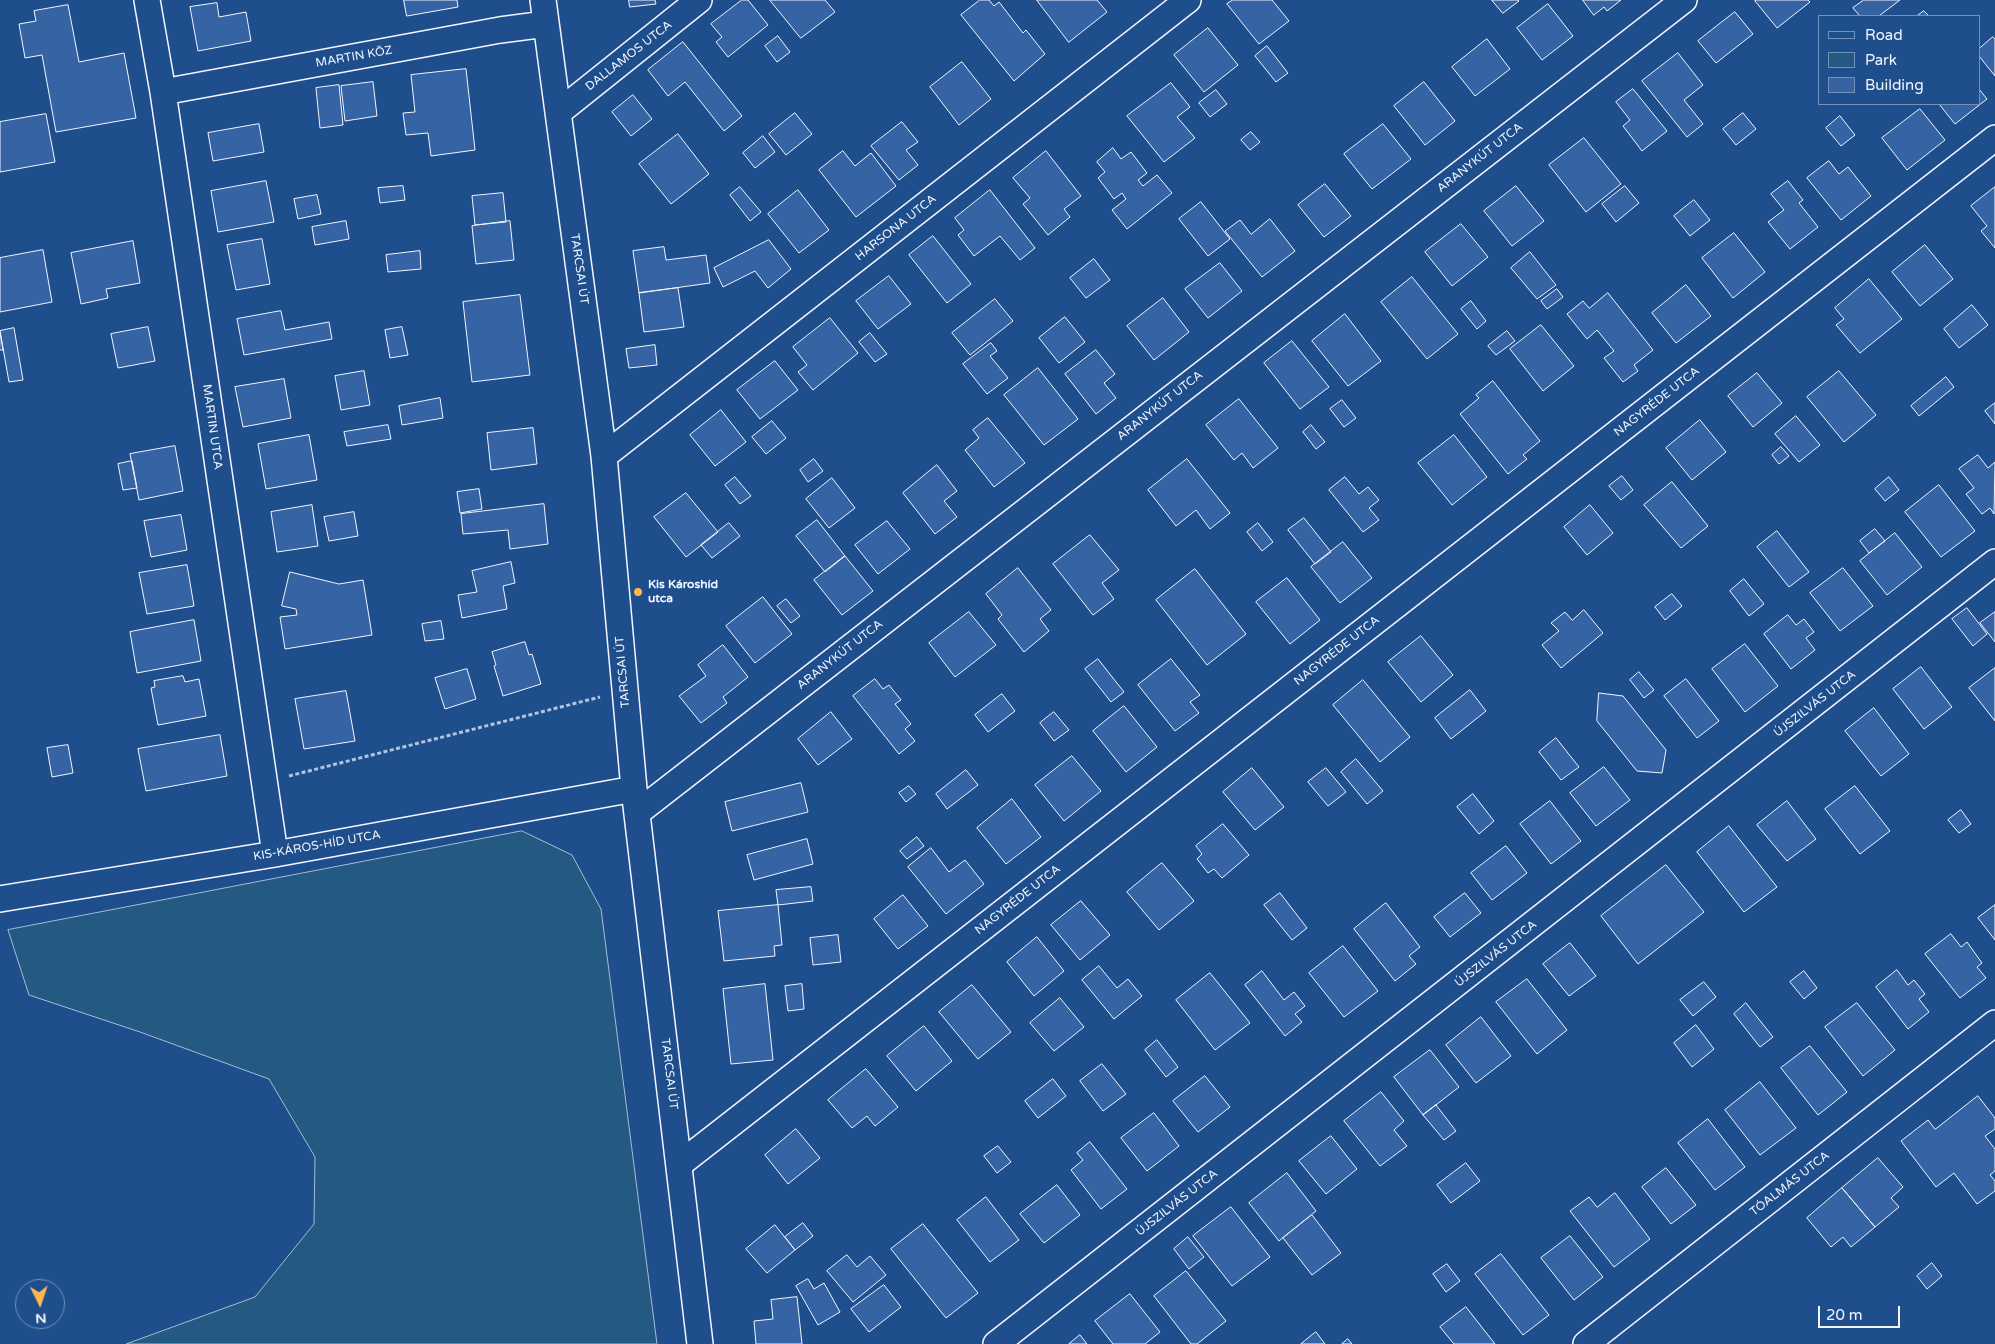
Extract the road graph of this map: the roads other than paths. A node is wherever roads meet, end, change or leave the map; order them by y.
1 (147, 0) edge
2 (699, 0) edge
3 (1188, 0) edge
4 (1684, 0) edge
5 (544, 12) edge
6 (163, 92) junction
7 (558, 112) junction
8 (1995, 138) edge
9 (604, 456) junction
10 (1995, 562) edge
11 (635, 801) junction
12 (275, 854) junction
13 (0, 899) edge
14 (1995, 1023) edge
15 (680, 1164) junction
16 (700, 1344) edge
17 (996, 1344) edge
18 (1586, 1344) edge

1 - 6 street, MARTIN UTCA
2 - 7 street, DALLAMOS UTCA
3 - 9 street, HARSONA UTCA
4 - 11 street, ARANYKÚT UTCA
5 - 6 street, MARTIN KÖZ
5 - 7 street, TARCSAI ÚT
6 - 12 street, MARTIN UTCA
7 - 9 street, TARCSAI ÚT
8 - 15 street, NAGYRÉDE UTCA
9 - 11 street, TARCSAI ÚT
10 - 17 street, ÚJSZILVÁS UTCA
11 - 12 street, KIS-KÁROS-HÍD UTCA
11 - 15 street, TARCSAI ÚT
12 - 13 street, KIS-KÁROS-HÍD UTCA
14 - 18 street, TÓALMÁS UTCA
15 - 16 street, TARCSAI ÚT

